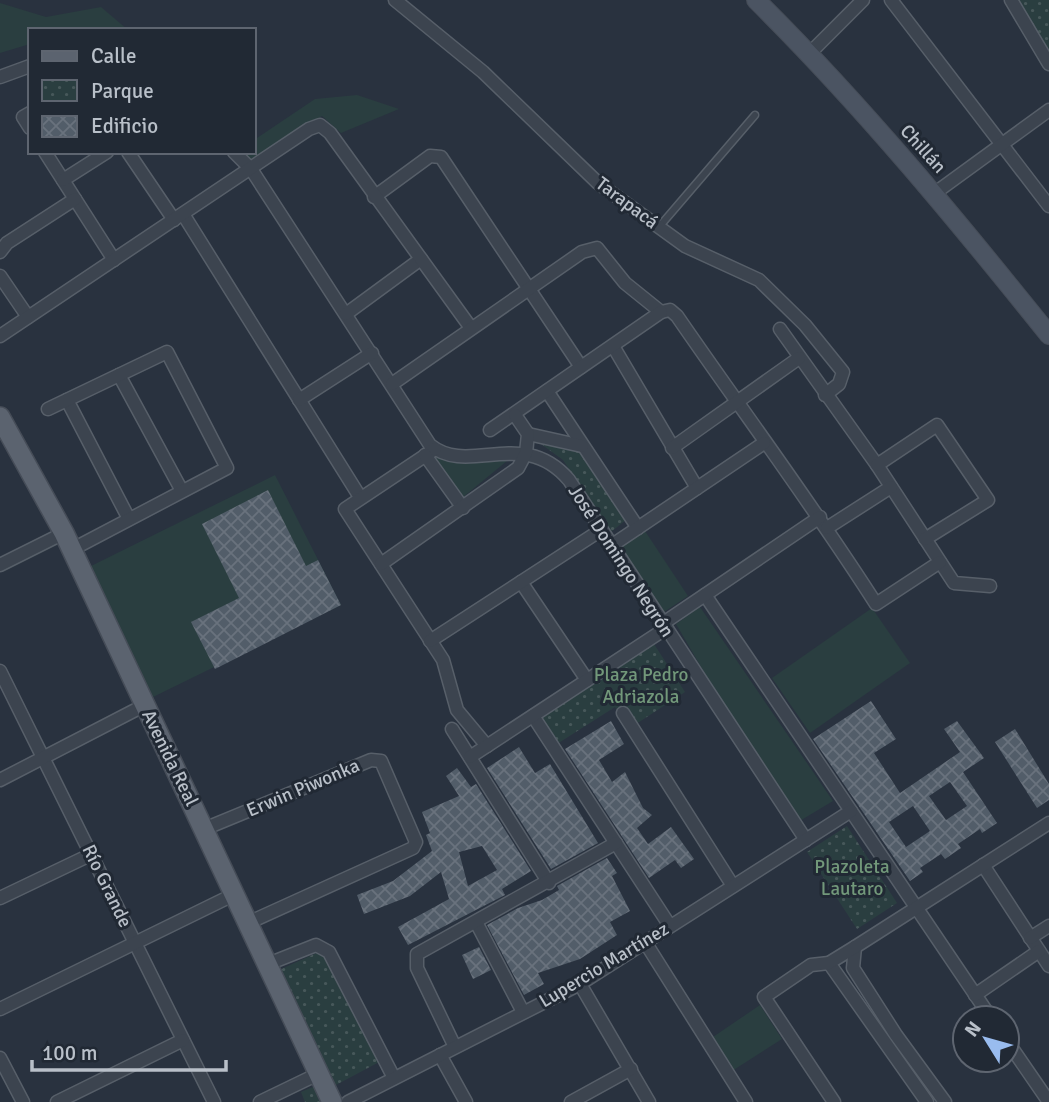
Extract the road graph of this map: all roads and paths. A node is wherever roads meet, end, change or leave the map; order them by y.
1 (395, 0) edge
2 (756, 0) edge
3 (863, 0) edge
4 (891, 0) edge
5 (1011, 0) edge
6 (810, 53) junction
7 (1049, 64) edge
8 (28, 67) edge
9 (0, 77) edge
10 (1049, 110) edge
11 (755, 115) dead end
12 (1001, 144) junction
13 (47, 154) edge
14 (104, 154) edge
15 (130, 154) edge
16 (236, 154) edge
17 (251, 169) junction
18 (63, 180) junction
19 (935, 193) junction
20 (374, 197) junction
21 (75, 199) junction
22 (1049, 206) edge
23 (178, 217) junction
24 (659, 227) junction
25 (0, 231) edge
26 (4, 247) edge
27 (421, 259) junction
28 (114, 260) junction
29 (0, 276) edge
30 (528, 290) junction
31 (661, 312) junction
32 (346, 314) junction
33 (28, 317) junction
34 (471, 328) junction
35 (780, 328) dead end
36 (1049, 335) edge
37 (0, 336) edge
38 (613, 346) junction
39 (372, 353) junction
40 (799, 358) junction
41 (581, 368) junction
42 (119, 375) junction
43 (392, 384) junction
44 (547, 391) junction
45 (825, 396) junction
46 (67, 400) junction
47 (299, 400) junction
48 (737, 403) junction
49 (48, 410) dead end
50 (515, 415) junction
51 (2, 423) edge
52 (490, 430) dead end
53 (528, 434) junction
54 (764, 443) junction
55 (582, 446) junction
56 (672, 448) junction
57 (430, 452) junction
58 (526, 453) junction
59 (877, 466) junction
60 (891, 487) junction
61 (697, 488) junction
62 (182, 491) junction
63 (360, 497) junction
64 (463, 508) junction
65 (129, 519) junction
66 (824, 522) junction
67 (638, 528) junction
68 (601, 530) junction
69 (925, 539) junction
70 (68, 541) junction
71 (611, 546) junction
72 (940, 562) junction
73 (381, 564) junction
74 (0, 565) edge
75 (521, 582) junction
76 (990, 586) dead end
77 (705, 595) junction
78 (663, 627) junction
79 (430, 641) junction
80 (0, 671) edge
81 (587, 680) junction
82 (145, 705) junction
83 (623, 713) dead end
84 (533, 716) junction
85 (452, 729) dead end
86 (487, 746) junction
87 (470, 757) junction
88 (43, 758) junction
89 (0, 780) edge
90 (851, 811) junction
91 (1049, 824) edge
92 (204, 830) junction
93 (806, 840) junction
94 (616, 843) junction
95 (92, 854) junction
96 (983, 865) junction
97 (549, 883) junction
98 (733, 887) junction
99 (235, 894) junction
100 (0, 898) edge
101 (916, 908) junction
102 (250, 922) junction
103 (476, 922) junction
104 (670, 926) junction
105 (1049, 926) edge
106 (1030, 938) junction
107 (645, 942) junction
108 (135, 943) junction
109 (855, 947) junction
110 (1039, 951) junction
111 (829, 963) junction
112 (268, 964) junction
113 (1049, 966) edge
114 (853, 968) junction
115 (837, 977) junction
116 (580, 984) junction
117 (975, 995) junction
118 (981, 1004) edge
119 (0, 1009) edge
120 (523, 1012) junction
121 (895, 1035) junction
122 (183, 1040) junction
123 (883, 1043) junction
124 (456, 1047) junction
125 (440, 1055) junction
126 (0, 1058) edge
127 (1021, 1061) edge
128 (631, 1069) junction
129 (320, 1073) junction
130 (394, 1079) junction
131 (23, 1102) edge
132 (57, 1102) edge
133 (214, 1102) edge
134 (260, 1102) edge
135 (332, 1102) edge
136 (348, 1102) edge
137 (466, 1102) edge
138 (571, 1102) edge
139 (649, 1102) edge
140 (746, 1102) edge
141 (834, 1102) edge
142 (927, 1102) edge
143 (945, 1102) edge
144 (1049, 1102) edge

1 - 24 street, Tarapacá
2 - 6 street, Chillán
3 - 6 street
4 - 12 street
5 - 7 street
6 - 19 street, Chillán
8 - 9 street
10 - 12 street
11 - 24 lane
12 - 19 street
12 - 22 street
13 - 18 street
14 - 18 street
15 - 23 street
16 - 17 street
17 - 20 street
17 - 23 street
17 - 32 street
18 - 21 street
19 - 36 street, Chillán
20 - 27 street
20 - 30 street
21 - 26 street
21 - 28 street
23 - 28 street
23 - 47 street
24 - 45 street, Tarapacá
25 - 26 street
27 - 32 street
27 - 34 street
28 - 33 street
29 - 33 street
30 - 31 street
30 - 34 street
30 - 41 street
31 - 38 street
31 - 48 street
32 - 39 street
33 - 37 street
34 - 43 street
35 - 40 street
38 - 41 street
38 - 56 street
39 - 43 street
39 - 47 street
40 - 45 street
40 - 48 street
41 - 44 street
42 - 46 street
42 - 62 street
42 - 62 street
43 - 57 street
44 - 50 street
44 - 55 street, José Domingo Negrón
45 - 59 street
46 - 49 street
46 - 65 street
47 - 63 street
48 - 54 street
48 - 56 street
50 - 52 street
50 - 53 street
51 - 70 main road, Avenida Real
53 - 55 street
53 - 58 street
54 - 61 street
54 - 66 street
55 - 67 street, José Domingo Negrón
56 - 61 street
57 - 58 street
57 - 63 street
57 - 64 street
58 - 64 street
58 - 68 street, José Domingo Negrón
59 - 60 street
59 - 69 street
60 - 66 street
60 - 69 street
61 - 67 street
62 - 65 street
63 - 73 street
64 - 73 street
65 - 70 street
66 - 72 street
66 - 77 street
67 - 71 street
68 - 71 street, José Domingo Negrón
68 - 75 street
69 - 72 street
70 - 74 street
70 - 82 main road, Avenida Real
71 - 78 street, José Domingo Negrón
72 - 76 street
73 - 79 street
75 - 79 street
75 - 81 street
77 - 78 street
77 - 90 street
78 - 81 street
78 - 93 street, José Domingo Negrón
79 - 86 street
80 - 88 street, Río Grande
81 - 84 street
82 - 88 street
82 - 92 main road, Avenida Real
83 - 98 street
84 - 86 street
84 - 94 street
85 - 87 street
86 - 87 street
87 - 97 street
88 - 89 street
88 - 95 street, Río Grande
90 - 93 street, Lupercio Martínez
90 - 101 street
91 - 96 street
92 - 99 main road, Avenida Real
92 - 102 street, Erwin Piwonka
93 - 98 street, Lupercio Martínez
94 - 97 street
94 - 104 street
95 - 100 street
95 - 108 street, Río Grande
96 - 101 street
96 - 106 street
97 - 103 street
98 - 104 street, Lupercio Martínez
99 - 102 main road, Avenida Real
99 - 108 street
101 - 109 street
101 - 117 street
102 - 112 main road, Avenida Real
103 - 120 street
103 - 124 street
104 - 107 street, Lupercio Martínez
105 - 106 street
106 - 110 street
107 - 116 street, Lupercio Martínez
107 - 140 street
108 - 119 street
108 - 122 street, Río Grande
109 - 111 street
109 - 114 street
110 - 113 street
110 - 117 street
111 - 115 street
111 - 141 street
112 - 129 main road, Avenida Real
112 - 130 street
114 - 115 street
114 - 121 street
115 - 123 street
116 - 120 street, Lupercio Martínez
116 - 128 street
117 - 118 street
120 - 124 street, Lupercio Martínez
121 - 123 street
121 - 143 street
122 - 132 street
122 - 133 street, Río Grande
123 - 142 street
124 - 125 street, Lupercio Martínez
125 - 130 street, Lupercio Martínez
125 - 137 street
126 - 131 street
127 - 144 street
128 - 138 street
128 - 139 street
129 - 134 street
129 - 135 main road, Avenida Real
130 - 136 street, Lupercio Martínez

